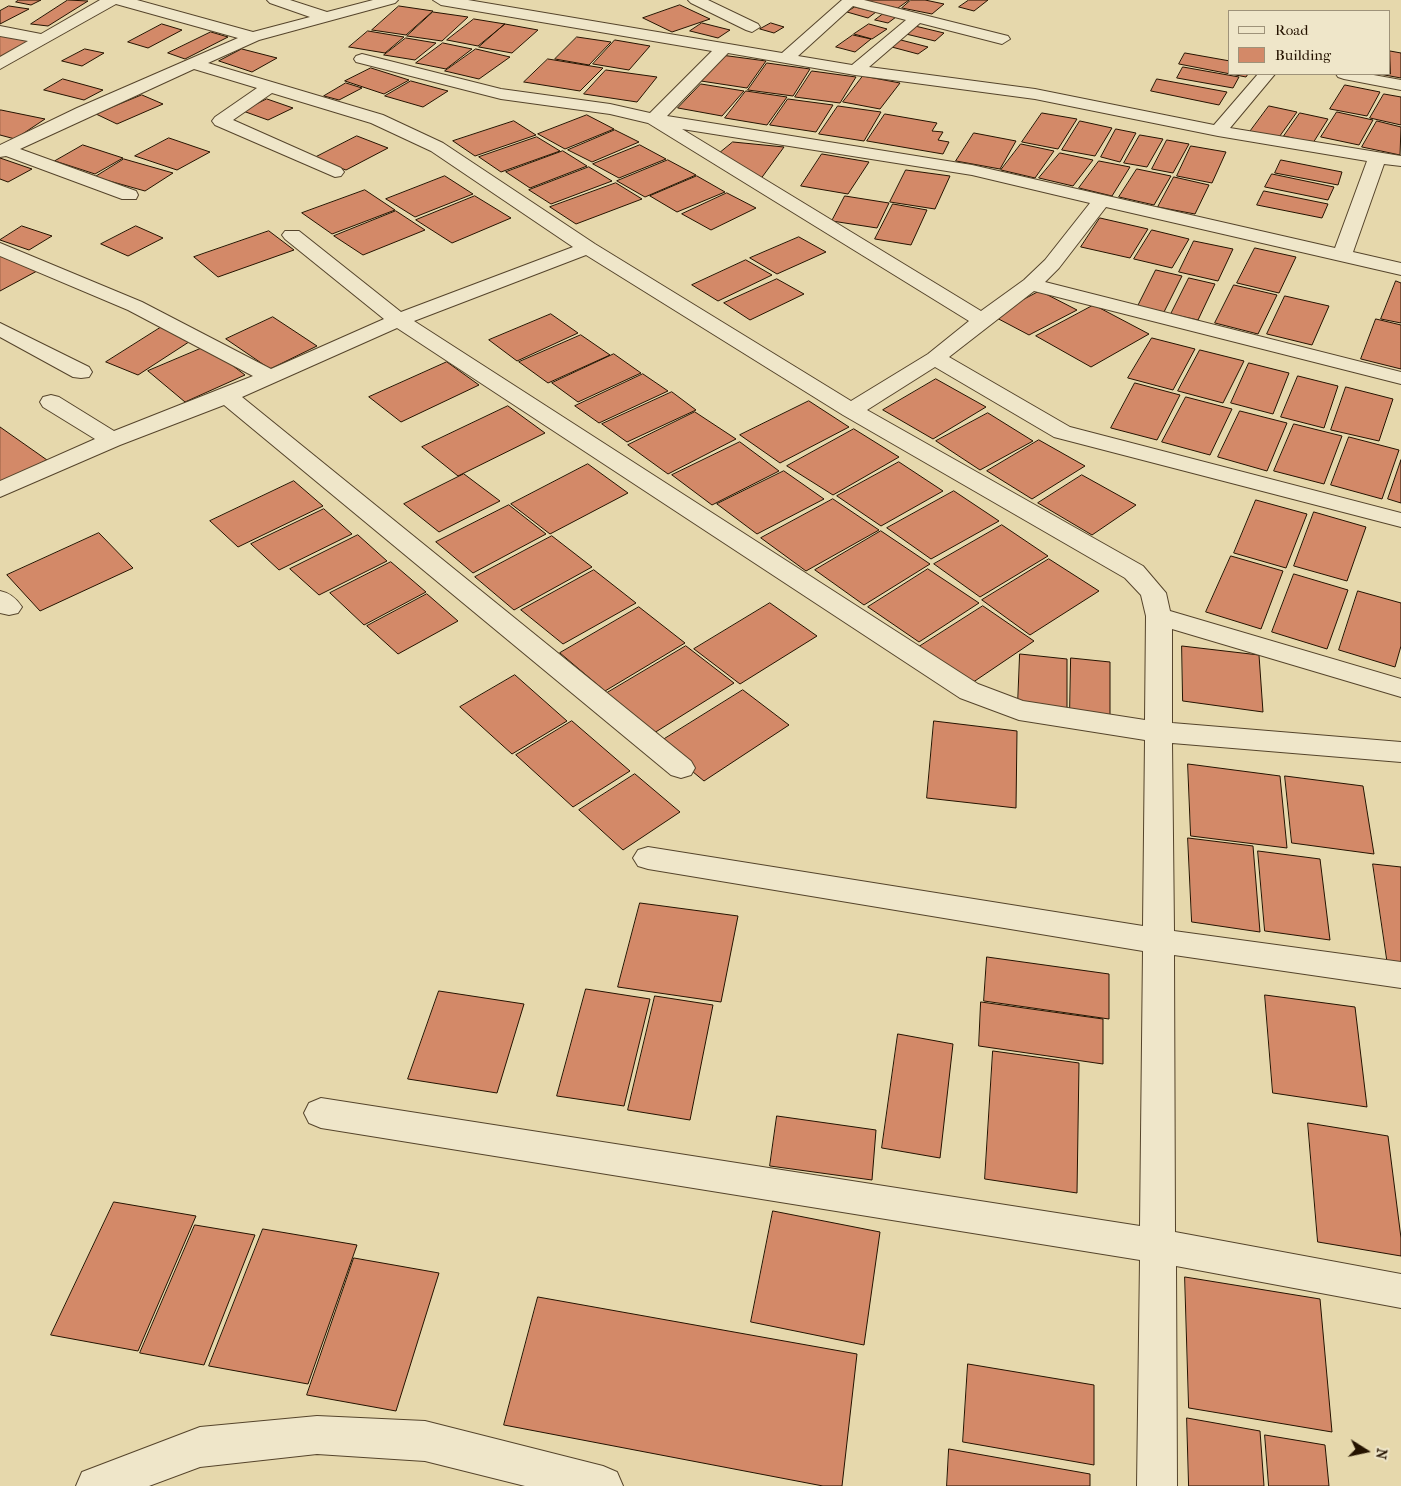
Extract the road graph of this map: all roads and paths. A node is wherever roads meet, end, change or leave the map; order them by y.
1 (111, 0) edge
2 (120, 0) edge
3 (275, 0) edge
4 (390, 0) edge
5 (441, 0) edge
6 (696, 0) edge
7 (850, 0) edge
8 (326, 17) junction
9 (917, 18) junction
10 (752, 27) dead end
11 (0, 31) edge
12 (253, 37) junction
13 (42, 39) junction
14 (1002, 39) dead end
15 (724, 48) junction
16 (787, 57) junction
17 (362, 59) dead end
18 (192, 63) junction
19 (0, 64) edge
20 (854, 70) junction
21 (1266, 75) edge
22 (1349, 75) edge
23 (1401, 85) edge
24 (271, 86) junction
25 (654, 119) junction
26 (1218, 131) junction
27 (3, 151) edge
28 (1377, 158) junction
29 (1401, 161) edge
30 (335, 172) dead end
31 (129, 195) dead end
32 (1102, 200) junction
33 (292, 235) dead end
34 (588, 248) junction
35 (0, 249) edge
36 (1342, 255) junction
37 (1401, 268) edge
38 (1031, 284) junction
39 (398, 320) junction
40 (982, 320) junction
41 (0, 329) edge
42 (935, 358) junction
43 (81, 372) dead end
44 (271, 376) junction
45 (1401, 378) edge
46 (227, 396) junction
47 (51, 402) dead end
48 (850, 410) junction
49 (112, 440) junction
50 (0, 490) edge
51 (1401, 520) edge
52 (1159, 616) junction
53 (1401, 688) edge
54 (1159, 732) junction
55 (1401, 752) edge
56 (681, 768) dead end
57 (648, 858) dead end
58 (1158, 941) junction
59 (1401, 975) edge
60 (321, 1113) dead end
61 (1158, 1246) junction
62 (1401, 1291) edge
63 (96, 1486) edge
64 (603, 1486) edge
65 (1157, 1486) edge

1 - 13 street
2 - 12 street
3 - 8 street
4 - 8 street
5 - 15 street
6 - 10 street
7 - 9 street
7 - 16 street
8 - 12 street
9 - 14 street
9 - 20 street
11 - 13 street
12 - 18 street
13 - 19 street
15 - 16 street
15 - 25 street
16 - 20 street
17 - 25 street
18 - 24 street
18 - 27 street
20 - 26 street
21 - 26 street
22 - 23 street
24 - 30 street
24 - 34 street
25 - 32 street
25 - 40 street
26 - 28 street
27 - 31 street
28 - 29 street
28 - 36 street
32 - 36 street
32 - 38 street
33 - 39 street
34 - 39 street
34 - 48 street
35 - 44 street
36 - 37 street
38 - 40 street
38 - 45 street
39 - 44 street
39 - 54 street
40 - 42 street
41 - 43 street
42 - 48 street
42 - 51 street
44 - 46 street
46 - 49 street
46 - 56 street
47 - 49 street
48 - 52 street
49 - 50 street
52 - 53 street
52 - 54 street
54 - 55 street
54 - 58 street
57 - 58 street
58 - 59 street
58 - 61 street
60 - 61 street
61 - 62 street
61 - 65 street
63 - 64 street

